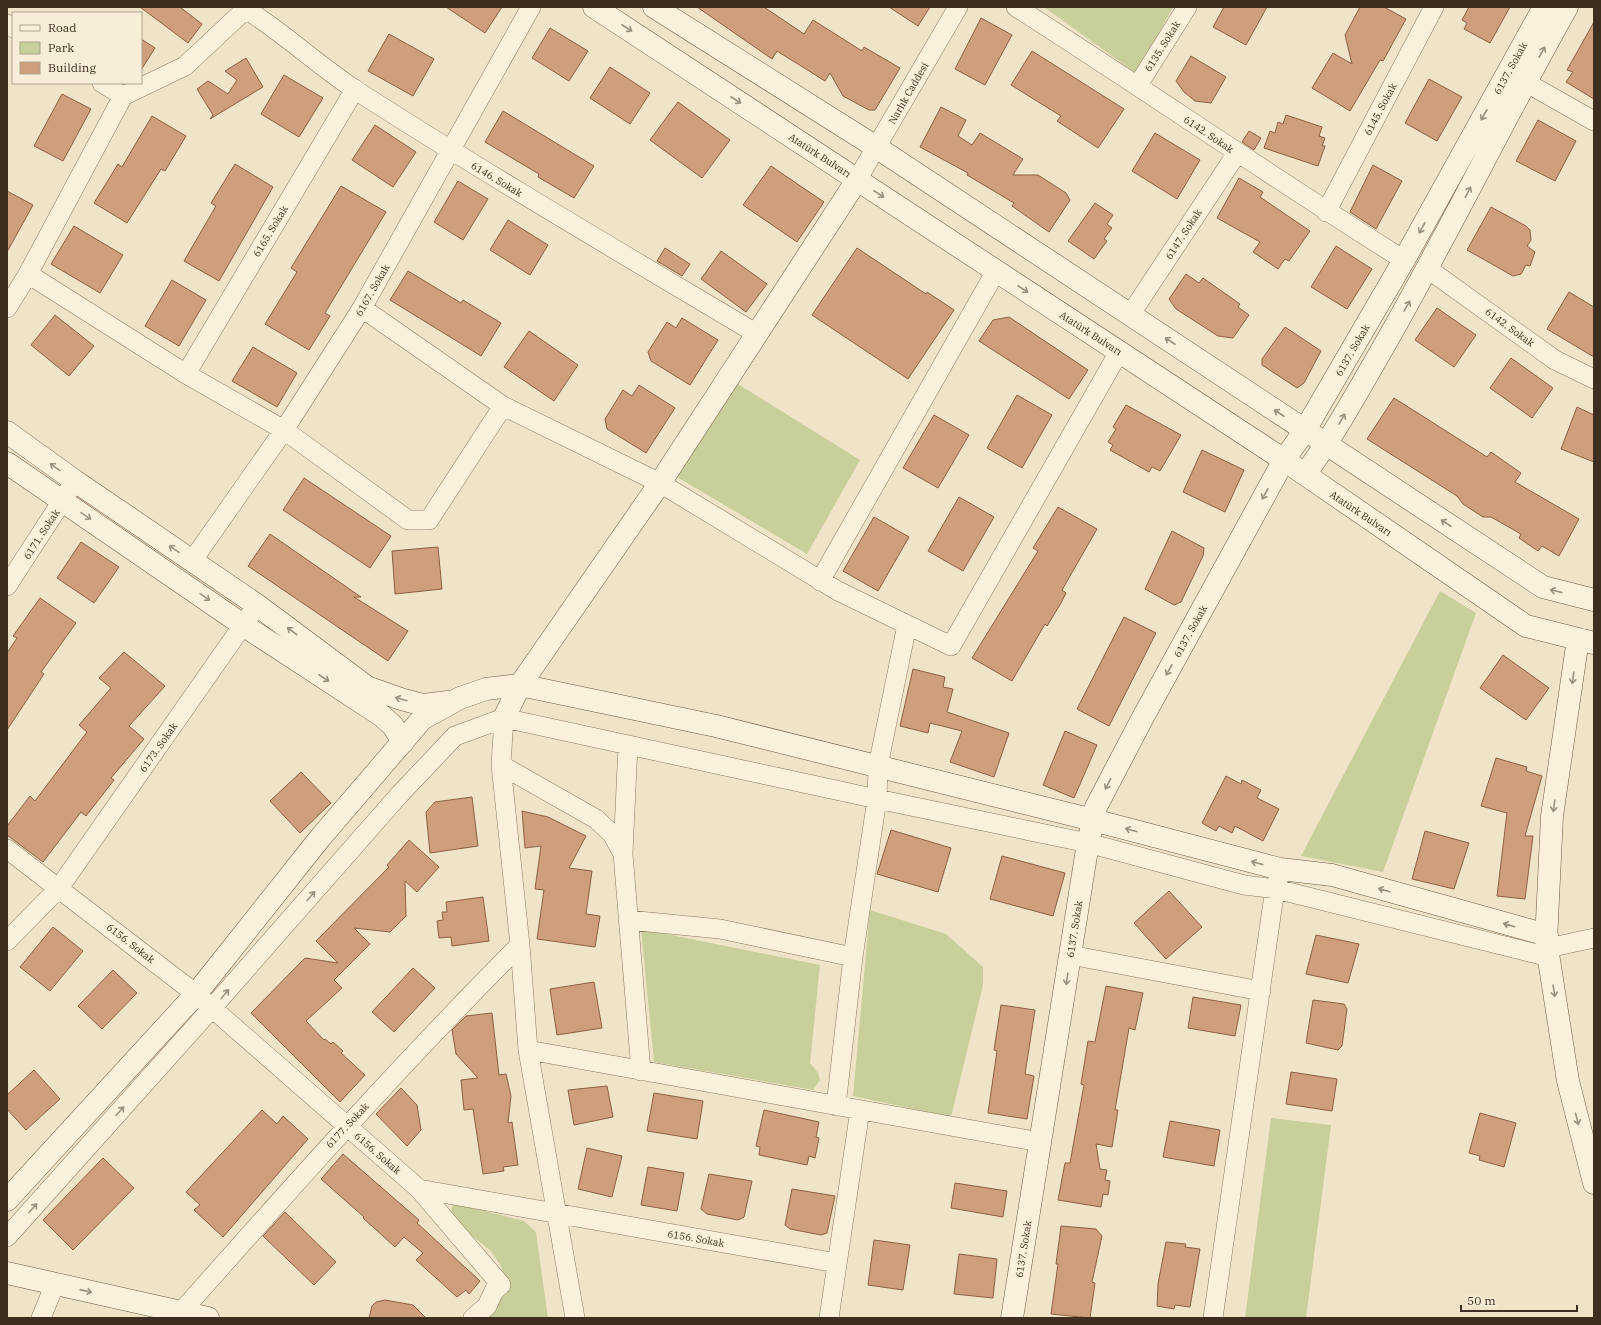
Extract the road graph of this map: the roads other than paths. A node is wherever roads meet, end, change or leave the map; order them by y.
1 (531, 7) edge
2 (594, 7) edge
3 (654, 7) edge
4 (958, 7) edge
5 (1016, 7) edge
6 (1187, 7) edge
7 (1434, 7) edge
8 (1544, 7) edge
9 (1567, 7) edge
10 (247, 9) edge
11 (1525, 82) junction
12 (104, 84) edge
13 (1138, 85) junction
14 (354, 89) junction
15 (122, 96) junction
16 (1594, 121) edge
17 (876, 147) junction
18 (451, 151) junction
19 (1237, 153) junction
20 (857, 180) junction
21 (1326, 212) junction
22 (1404, 260) junction
23 (1428, 269) junction
24 (996, 271) junction
25 (28, 274) junction
26 (7, 308) edge
27 (362, 308) junction
28 (1130, 315) junction
29 (757, 334) junction
30 (1120, 352) junction
31 (186, 374) junction
32 (1594, 379) edge
33 (503, 406) junction
34 (284, 430) junction
35 (1305, 430) junction
36 (7, 432) edge
37 (1327, 444) junction
38 (1284, 460) junction
39 (7, 463) edge
40 (1304, 474) junction
41 (75, 481) junction
42 (660, 483) junction
43 (63, 500) junction
44 (192, 561) junction
45 (820, 581) junction
46 (7, 586) edge
47 (1594, 600) edge
48 (257, 605) junction
49 (243, 625) junction
50 (907, 625) junction
51 (1586, 641) edge
52 (520, 685) junction
53 (453, 702) junction
54 (504, 718) junction
55 (403, 742) junction
56 (628, 744) junction
57 (501, 765) junction
58 (878, 766) junction
59 (876, 799) junction
60 (1093, 820) junction
61 (1088, 843) junction
62 (7, 849) edge
63 (623, 854) junction
64 (1278, 879) junction
65 (59, 888) junction
66 (628, 920) junction
67 (1594, 938) edge
68 (7, 941) edge
69 (520, 945) junction
70 (1548, 947) junction
71 (1070, 955) junction
72 (853, 957) junction
73 (1261, 991) junction
74 (196, 994) junction
75 (212, 1008) junction
76 (528, 1050) junction
77 (641, 1071) junction
78 (836, 1106) junction
79 (860, 1110) junction
80 (346, 1126) junction
81 (1040, 1142) junction
82 (1594, 1184) edge
83 (419, 1189) junction
84 (7, 1200) edge
85 (556, 1212) junction
86 (7, 1237) edge
87 (837, 1263) junction
88 (7, 1273) edge
89 (55, 1284) junction
90 (181, 1312) junction
91 (41, 1318) edge
92 (208, 1318) edge
93 (473, 1318) edge
94 (575, 1318) edge
95 (830, 1318) edge
96 (1012, 1318) edge
97 (1213, 1318) edge

1 - 18 street, 6167. Sokak
2 -> 20 street, Atatürk Bulvarı
3 - 17 street
4 - 17 street, Narlık Caddesi
5 - 13 street, 6142. Sokak
6 - 13 street, 6135. Sokak
7 - 21 street, 6145. Sokak
8 -> 22 street, 6137. Sokak
11 -> 9 street, 6137. Sokak
10 - 14 street, 6146. Sokak
10 - 15 street
11 - 16 street
23 -> 11 street, 6137. Sokak
12 - 15 street
13 - 19 street, 6142. Sokak
14 - 18 street, 6146. Sokak
14 - 31 street, 6165. Sokak
15 - 25 street
17 - 20 street, Narlık Caddesi
17 - 28 street
18 - 27 street, 6167. Sokak
18 - 29 street, 6146. Sokak
19 - 21 street, 6142. Sokak
19 - 28 street, 6147. Sokak
20 -> 24 street, Atatürk Bulvarı
20 - 29 street
21 - 22 street, 6142. Sokak
22 - 35 street, 6137. Sokak
23 - 32 street, 6142. Sokak
37 -> 23 street, 6137. Sokak
24 -> 30 street, Atatürk Bulvarı
24 - 45 street
25 - 26 street
25 - 31 street
27 - 33 street
27 - 34 street, 6167. Sokak
35 -> 28 street
29 - 42 street
30 - 38 street, Atatürk Bulvarı
30 - 50 street
31 - 34 street
33 - 34 street
33 - 42 street
34 - 44 street, 6167. Sokak
35 - 37 street
35 - 38 street, 6137. Sokak
41 -> 36 street
37 - 40 street, 6137. Sokak
47 -> 37 street
38 - 40 street, Atatürk Bulvarı
38 -> 60 street, 6137. Sokak
39 - 43 street
40 - 51 street, Atatürk Bulvarı
41 - 43 street, 6171. Sokak
44 -> 41 street
42 - 45 street
42 - 52 street
43 - 46 street, 6171. Sokak
43 -> 49 street
44 - 48 street
45 - 50 street
48 - 49 street, 6173. Sokak
53 -> 48 street
49 -> 55 street
49 - 65 street, 6173. Sokak
50 - 58 street
51 -> 70 street
52 - 53 street
52 - 54 street
52 - 58 street
53 - 55 street
54 - 56 street
54 - 57 street
75 -> 54 street
55 - 74 street
56 - 59 street
56 - 63 street
57 - 63 street
57 - 69 street
58 - 59 street
58 - 60 street
59 - 61 street
59 - 72 street
60 - 61 street, 6137. Sokak
64 -> 60 street
61 - 64 street
61 - 71 street, 6137. Sokak
62 - 65 street, 6156. Sokak
63 - 66 street
64 - 70 street
64 - 73 street
65 - 68 street, 6173. Sokak
65 - 74 street, 6156. Sokak
66 - 72 street
66 - 77 street
67 - 70 street
69 - 76 street
69 - 80 street, 6177. Sokak
70 -> 82 street
71 - 73 street
71 -> 81 street, 6137. Sokak
72 - 78 street
73 - 97 street
74 - 75 street, 6156. Sokak
74 - 84 street
75 - 80 street, 6156. Sokak
86 -> 75 street
76 - 77 street
76 - 85 street
77 - 78 street
78 - 79 street
79 - 81 street
79 - 87 street
80 - 83 street, 6156. Sokak
80 - 90 street, 6177. Sokak
81 - 96 street, 6137. Sokak
83 - 85 street, 6156. Sokak
83 - 93 street
85 - 87 street, 6156. Sokak
85 - 94 street
87 - 95 street
88 - 89 street
89 -> 90 street
89 - 91 street
90 - 92 street

